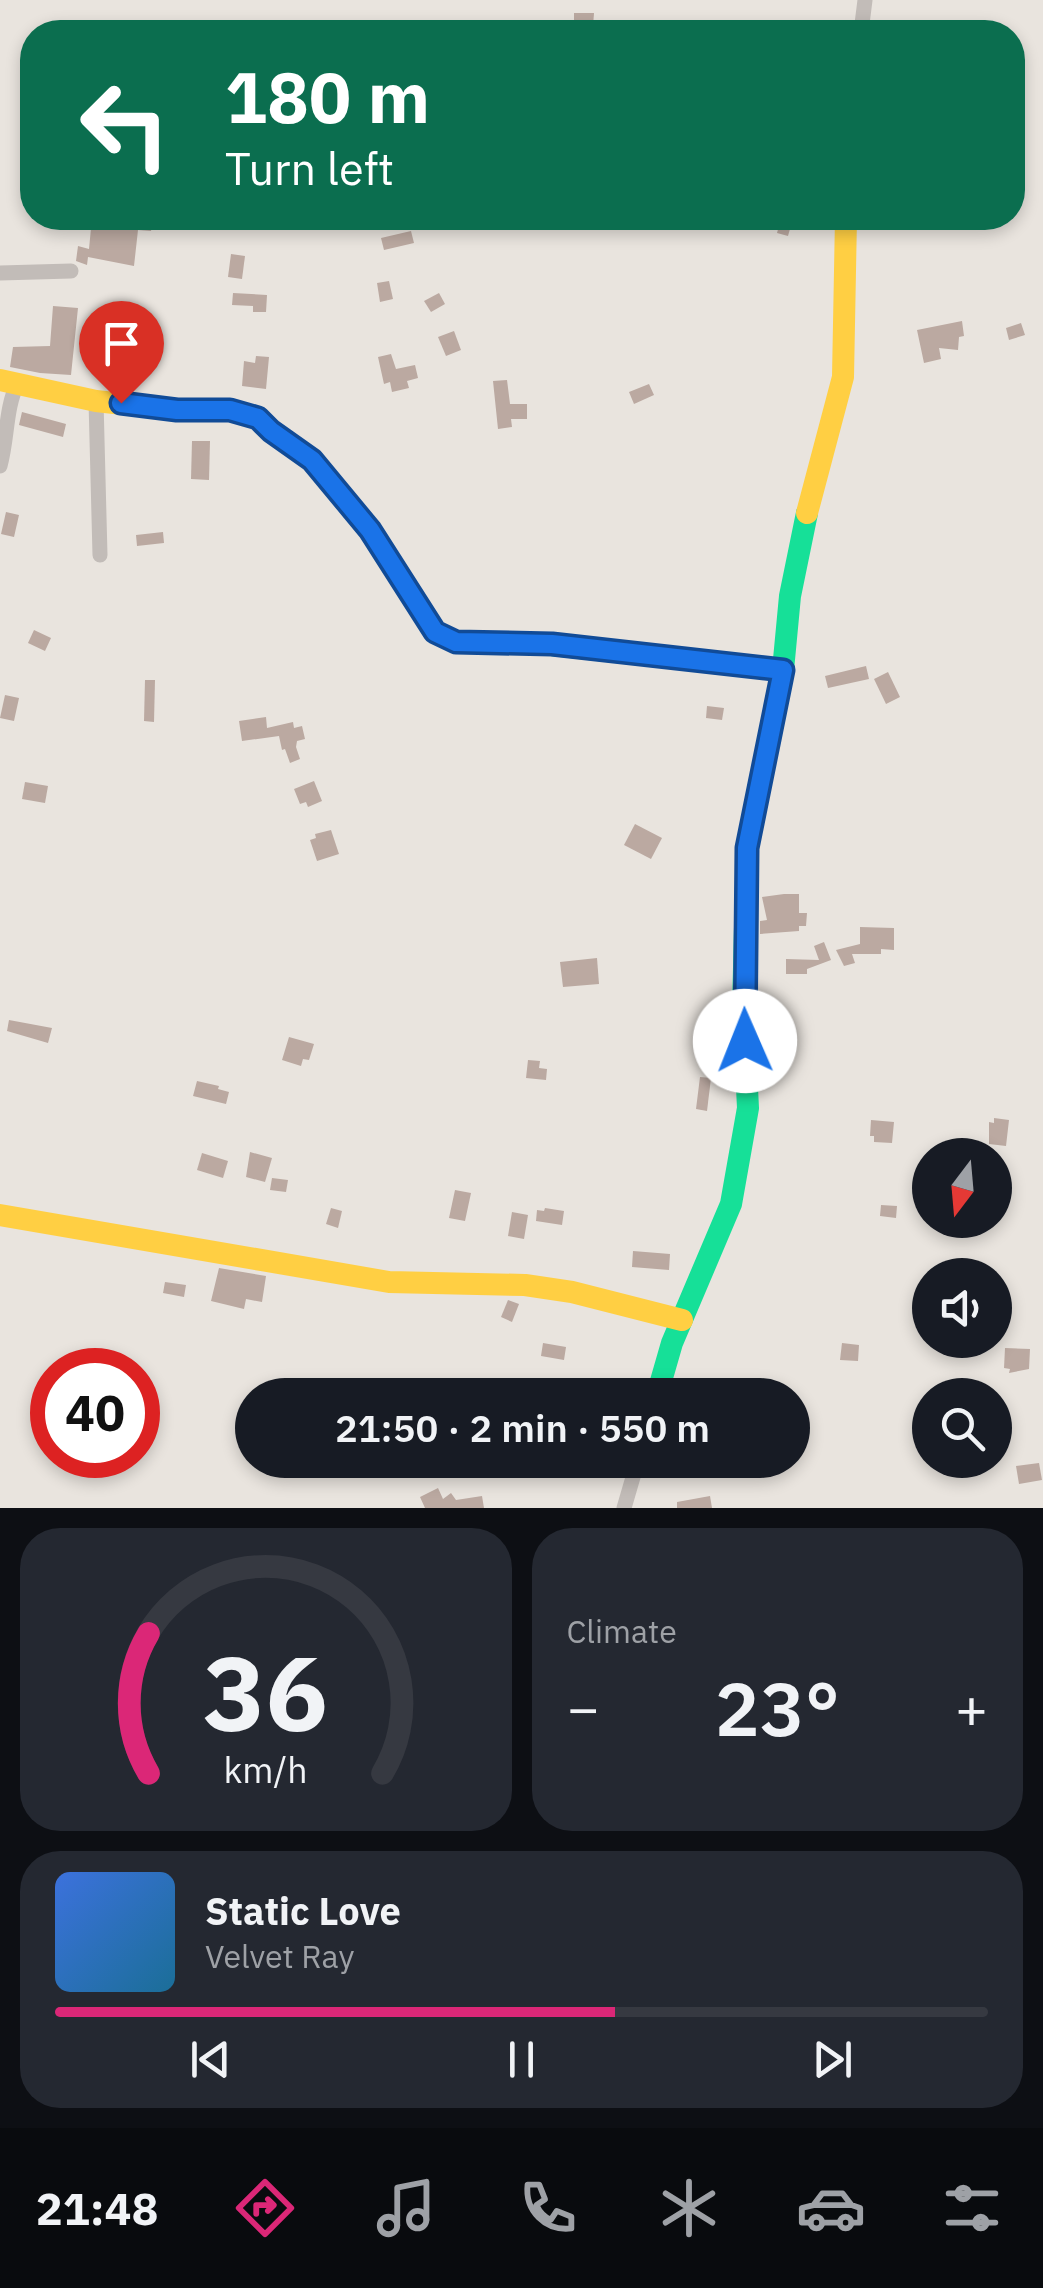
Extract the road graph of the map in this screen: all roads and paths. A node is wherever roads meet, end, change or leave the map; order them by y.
1 (846, 230) edge
2 (71, 272) dead end
3 (0, 273) edge
4 (9, 381) edge
5 (96, 401) junction
6 (0, 466) edge
7 (100, 555) dead end
8 (783, 670) junction
9 (0, 1215) edge
10 (682, 1320) junction
11 (663, 1378) edge
12 (633, 1478) edge
13 (624, 1508) edge

1 - 8 street
2 - 3 street
4 - 5 street
4 - 6 street
5 - 7 street
5 - 8 street
8 - 10 street
9 - 10 street
10 - 11 street
12 - 13 street

